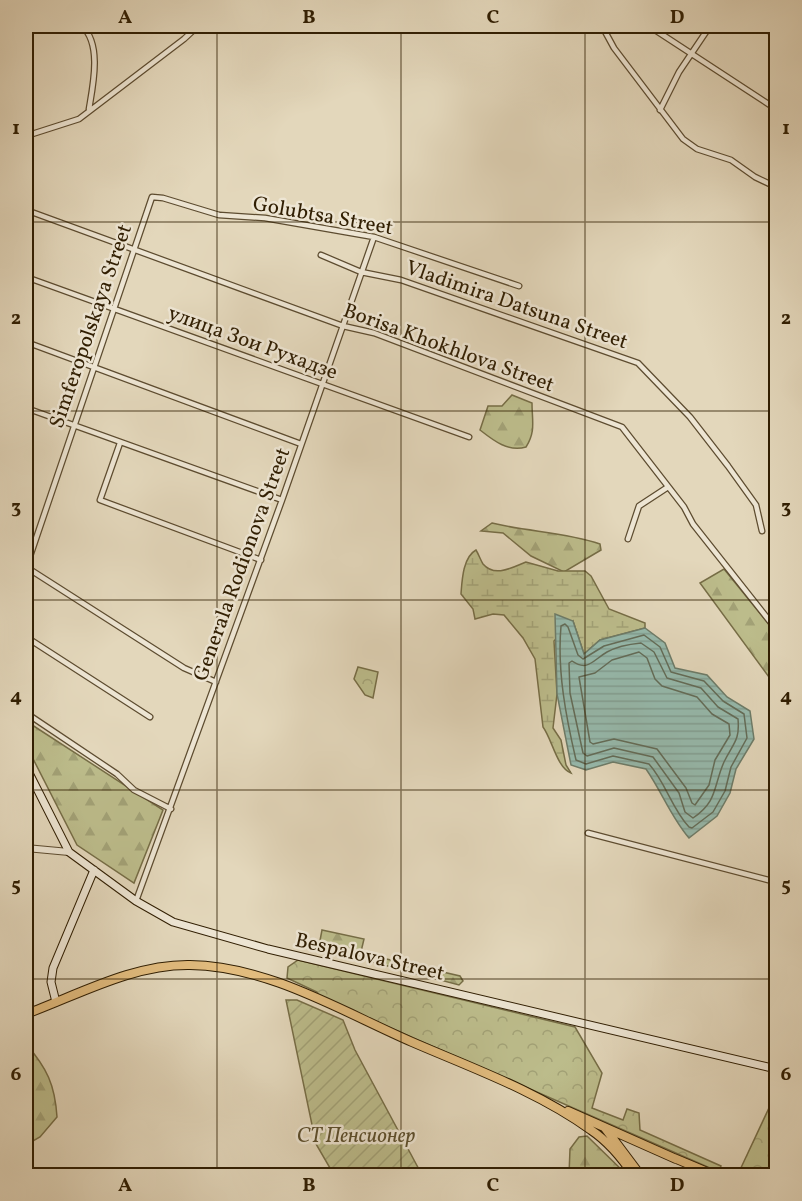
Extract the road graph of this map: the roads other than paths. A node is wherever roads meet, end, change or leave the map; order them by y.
1 (82, 26) edge
2 (198, 26) edge
3 (602, 26) edge
4 (649, 26) edge
5 (710, 26) edge
6 (762, 26) edge
7 (777, 36) edge
8 (691, 53) junction
9 (89, 109) junction
10 (660, 110) junction
11 (777, 110) edge
12 (26, 136) edge
13 (777, 187) edge
14 (152, 197) joint
15 (26, 210) edge
16 (374, 237) junction
17 (134, 249) junction
18 (321, 255) dead end
19 (361, 272) junction
20 (26, 277) edge
21 (519, 286) dead end
22 (113, 309) junction
23 (343, 326) junction
24 (26, 342) edge
25 (94, 366) junction
26 (322, 384) junction
27 (26, 408) edge
28 (74, 425) junction
29 (469, 437) dead end
30 (120, 443) junction
31 (302, 444) junction
32 (669, 487) junction
33 (282, 500) junction
34 (762, 531) dead end
35 (628, 539) dead end
36 (261, 560) junction
37 (26, 567) edge
38 (777, 629) edge
39 (26, 637) edge
40 (216, 682) junction
41 (26, 713) edge
42 (150, 717) dead end
43 (26, 767) edge
44 (171, 808) junction
45 (588, 833) dead end
46 (62, 839) junction
47 (26, 848) edge
48 (51, 850) junction
49 (69, 852) junction
50 (94, 870) junction
51 (777, 882) edge
52 (136, 902) junction
53 (56, 1002) junction
54 (26, 1014) edge
55 (777, 1069) edge
56 (528, 1094) junction
57 (570, 1116) junction
58 (602, 1124) junction
59 (609, 1132) junction
60 (676, 1159) junction
61 (634, 1176) edge
62 (641, 1176) edge
63 (717, 1176) edge

1 - 9 street
2 - 9 street
3 - 10 street
4 - 8 street
5 - 8 street
6 - 7 street
8 - 10 street
8 - 11 street
9 - 12 street
10 - 13 street
14 - 16 street, Golubtsa Street
14 - 17 street, Simferopolskaya Street
15 - 17 street, Borisa Khokhlova Street
16 - 19 street, Generala Rodionova Street
16 - 21 street, Golubtsa Street
17 - 22 street, Simferopolskaya Street
17 - 23 street, Borisa Khokhlova Street
18 - 19 street, Vladimira Datsuna Street
19 - 23 street, Generala Rodionova Street
19 - 34 street, Vladimira Datsuna Street
20 - 22 street, улица Зои Рухадзе
22 - 25 street, Simferopolskaya Street
22 - 26 street, улица Зои Рухадзе
23 - 26 street, Generala Rodionova Street
23 - 32 street, Borisa Khokhlova Street
24 - 25 street
25 - 28 street, Simferopolskaya Street
25 - 31 street
26 - 29 street, улица Зои Рухадзе
26 - 31 street, Generala Rodionova Street
27 - 28 street
28 - 30 street
28 - 37 street, Simferopolskaya Street
30 - 33 street
30 - 36 street
31 - 33 street, Generala Rodionova Street
32 - 35 street
32 - 38 street, Borisa Khokhlova Street
33 - 36 street, Generala Rodionova Street
36 - 40 street, Generala Rodionova Street
37 - 40 street
39 - 42 street
40 - 44 street, Generala Rodionova Street
41 - 44 street
43 - 46 main road, Bespalova Street
44 - 52 street, Generala Rodionova Street
45 - 51 street
46 - 48 street
46 - 49 main road, Bespalova Street
47 - 48 street
48 - 49 street
49 - 50 main road, Bespalova Street
50 - 52 main road, Bespalova Street
50 - 53 main road
52 - 55 main road, Bespalova Street
53 - 54 main road
53 - 56 main road
56 - 57 main road
56 - 58 main road
57 - 59 main road
57 - 61 main road
58 - 59 main road
58 - 60 main road
59 - 60 main road
59 - 62 main road
60 - 63 main road

